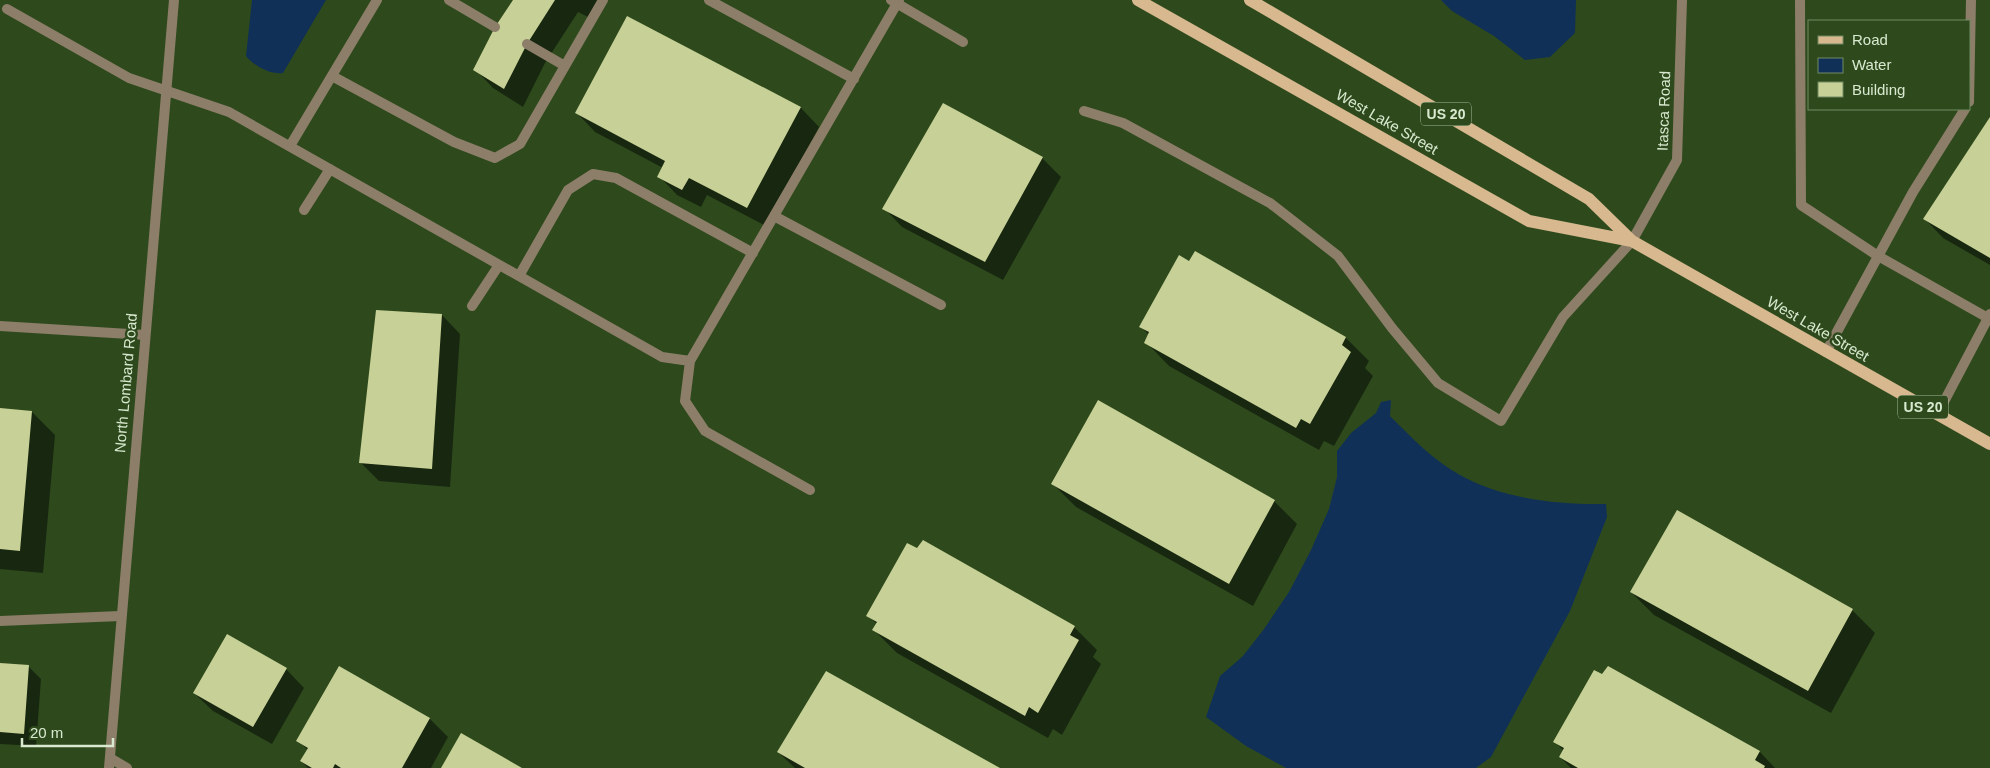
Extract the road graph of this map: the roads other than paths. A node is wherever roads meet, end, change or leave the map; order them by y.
1 (174, 0) edge
2 (377, 0) edge
3 (449, 0) edge
4 (603, 0) edge
5 (709, 0) edge
6 (1138, 0) edge
7 (1250, 0) edge
8 (1682, 0) edge
9 (1800, 0) edge
10 (1971, 0) edge
11 (896, 1) edge
12 (7, 9) dead end
13 (495, 27) dead end
14 (963, 42) dead end
15 (527, 44) dead end
16 (1970, 51) edge
17 (565, 66) junction
18 (332, 76) junction
19 (854, 79) junction
20 (166, 89) junction
21 (1964, 110) edge
22 (1084, 111) dead end
23 (290, 146) junction
24 (330, 169) junction
25 (304, 210) dead end
26 (774, 216) junction
27 (1632, 241) junction
28 (753, 253) junction
29 (1878, 256) junction
30 (499, 265) junction
31 (519, 276) junction
32 (941, 305) dead end
33 (472, 306) dead end
34 (1989, 316) edge
35 (0, 326) edge
36 (146, 336) junction
37 (1826, 352) junction
38 (690, 362) junction
39 (1937, 416) junction
40 (1990, 444) edge
41 (810, 490) dead end
42 (120, 616) junction
43 (0, 621) edge
44 (109, 763) edge
45 (127, 768) edge

1 - 20 street, North Lombard Road
2 - 18 street
3 - 13 street
4 - 17 street
5 - 19 street
6 - 27 main road, West Lake Street / US 20
7 - 27 main road, West Lake Street / US 20
8 - 27 street, Itasca Road
9 - 29 street
10 - 16 street
11 - 14 street
11 - 19 street
12 - 20 street
15 - 17 street
17 - 18 street
18 - 23 street
19 - 26 street
20 - 23 street
20 - 36 street, North Lombard Road
21 - 29 street
22 - 27 street, Itasca Road
23 - 24 street
24 - 25 street
24 - 30 street
26 - 28 street
26 - 32 street
27 - 37 main road, West Lake Street / US 20
28 - 31 street
28 - 38 street
29 - 34 street
29 - 37 street
30 - 31 street
30 - 33 street
31 - 38 street
34 - 39 street
35 - 36 street
36 - 42 street, North Lombard Road
37 - 39 main road, West Lake Street / US 20
38 - 41 street
39 - 40 main road, West Lake Street / US 20
42 - 43 street
42 - 44 street, North Lombard Road
44 - 45 street

